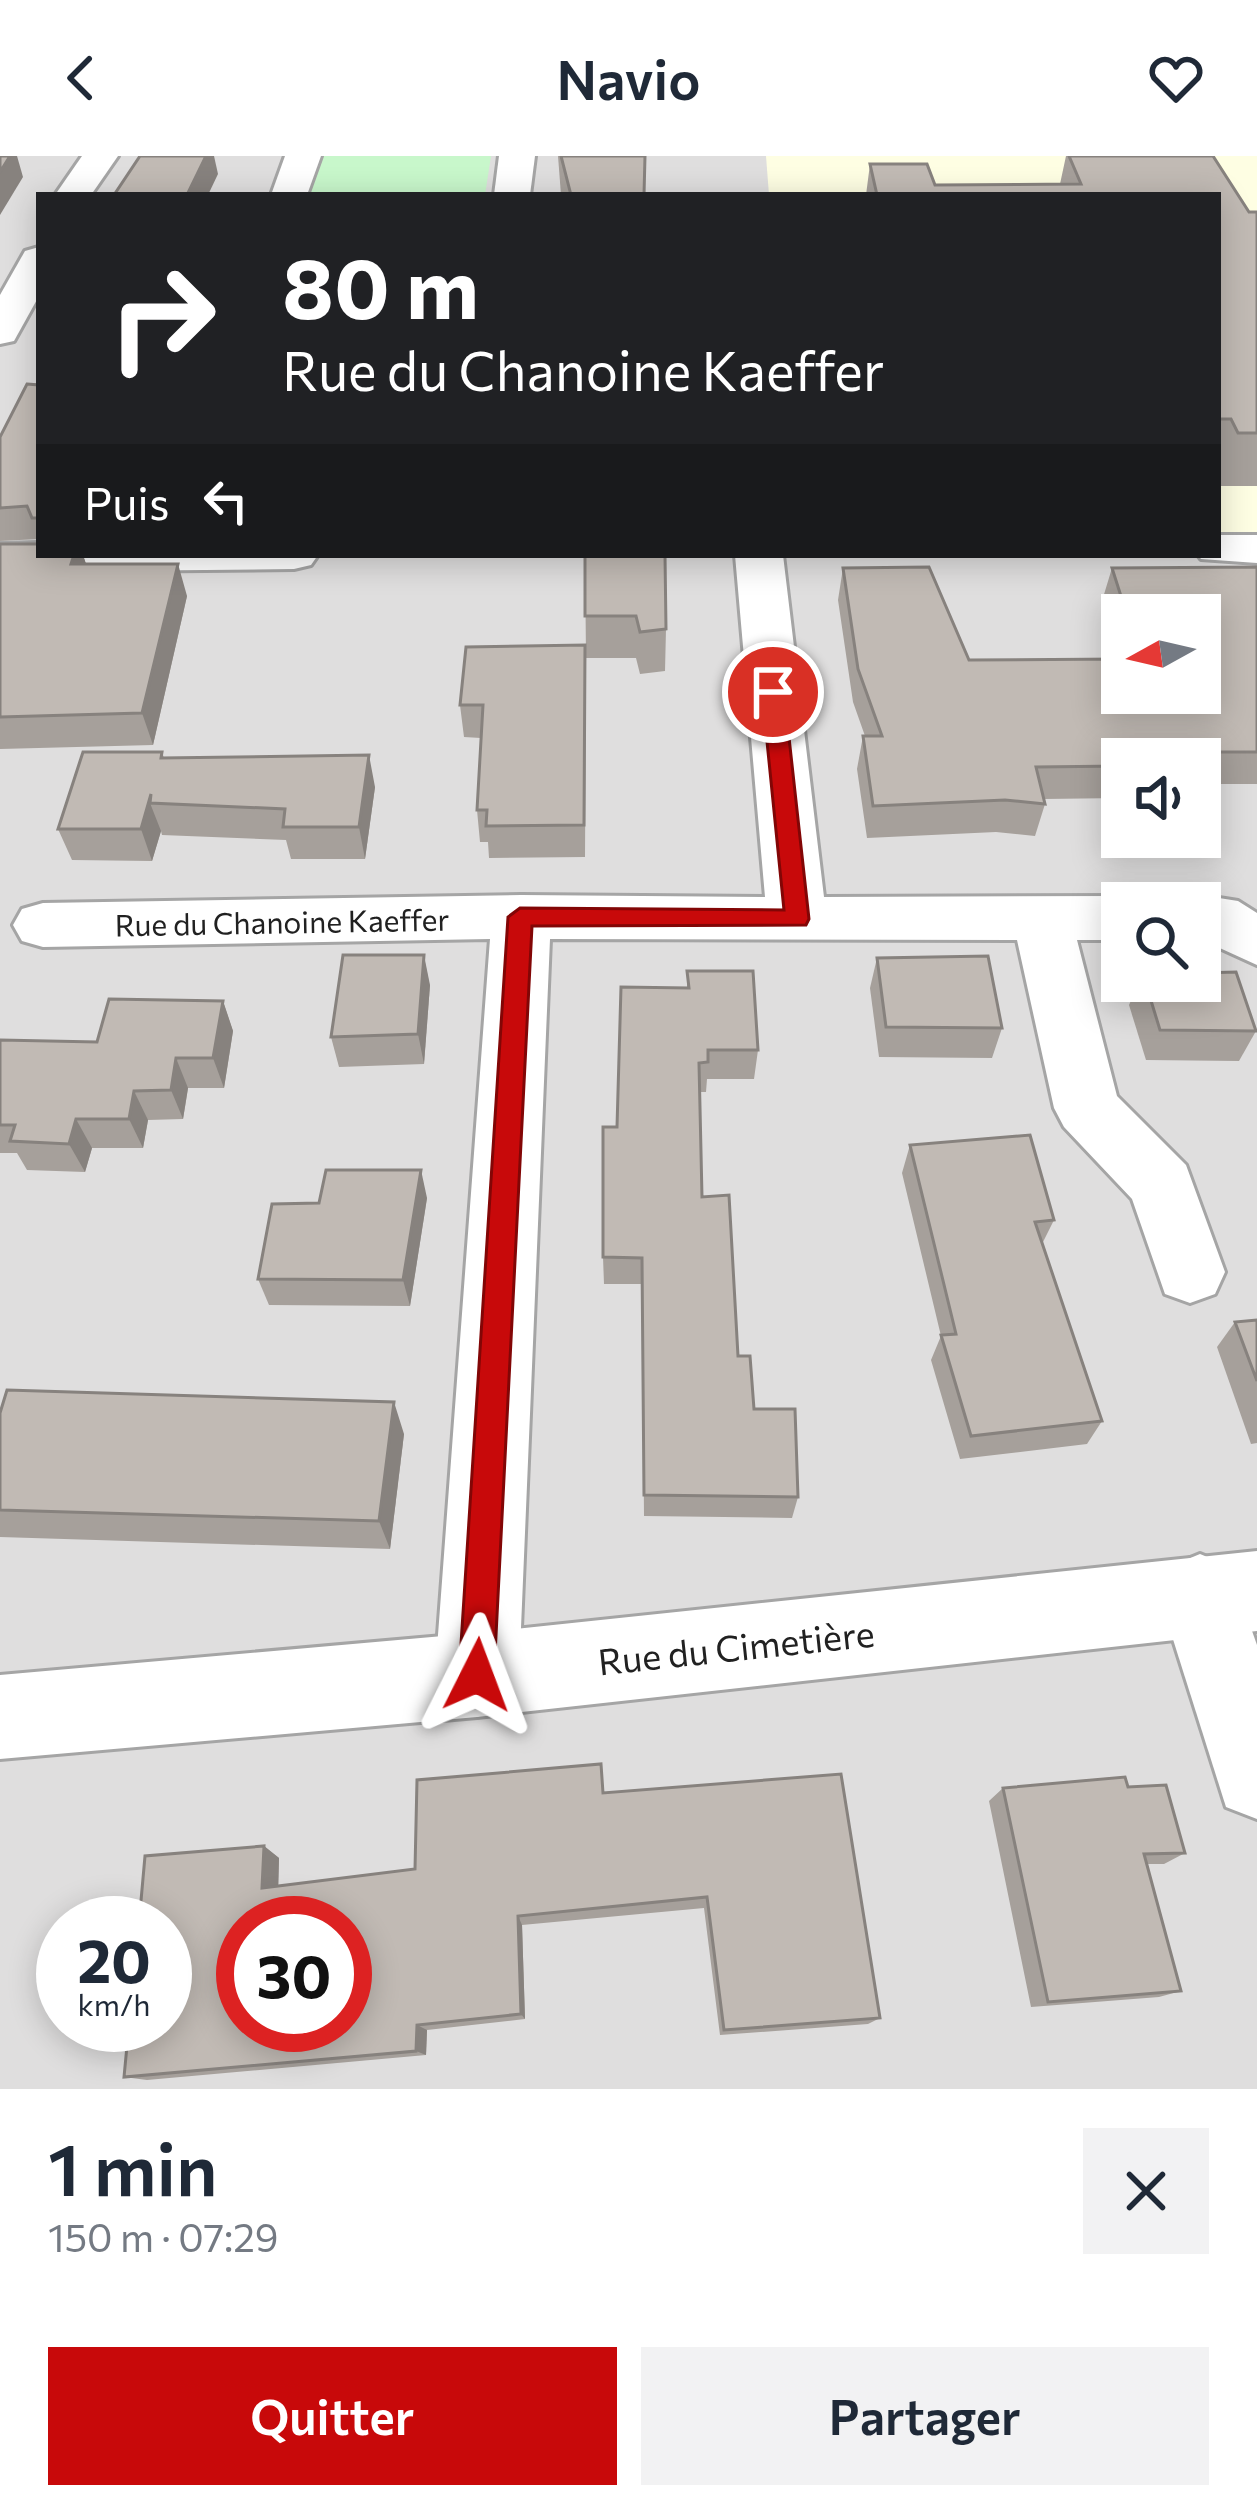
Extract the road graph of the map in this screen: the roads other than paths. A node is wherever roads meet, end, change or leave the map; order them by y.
1 (100, 156) edge
2 (303, 156) edge
3 (517, 156) edge
4 (75, 192) edge
5 (290, 192) edge
6 (512, 192) edge
7 (36, 264) edge
8 (2, 324) edge
9 (1221, 549) edge
10 (1257, 549) edge
11 (0, 558) edge
12 (36, 558) edge
13 (759, 558) edge
14 (520, 917) junction
15 (797, 919) junction
16 (1101, 919) edge
17 (1042, 920) junction
18 (1221, 920) edge
19 (43, 925) dead end
20 (1257, 942) edge
21 (1190, 1272) dead end
22 (1228, 1593) edge
23 (477, 1675) junction
24 (0, 1717) edge
25 (1257, 1776) edge

1 - 4 street
2 - 5 street
3 - 6 street
7 - 8 street
9 - 10 street
11 - 12 street
13 - 15 street
14 - 15 street, Rue du Chanoine Kaeffer
14 - 19 street, Rue du Chanoine Kaeffer
14 - 23 street
15 - 17 street, Rue du Chanoine Kaeffer
16 - 17 street, Rue du Chanoine Kaeffer
17 - 21 street
18 - 20 street
22 - 23 street, Rue du Cimetière
22 - 25 street
23 - 24 street, Rue du Cimetière

